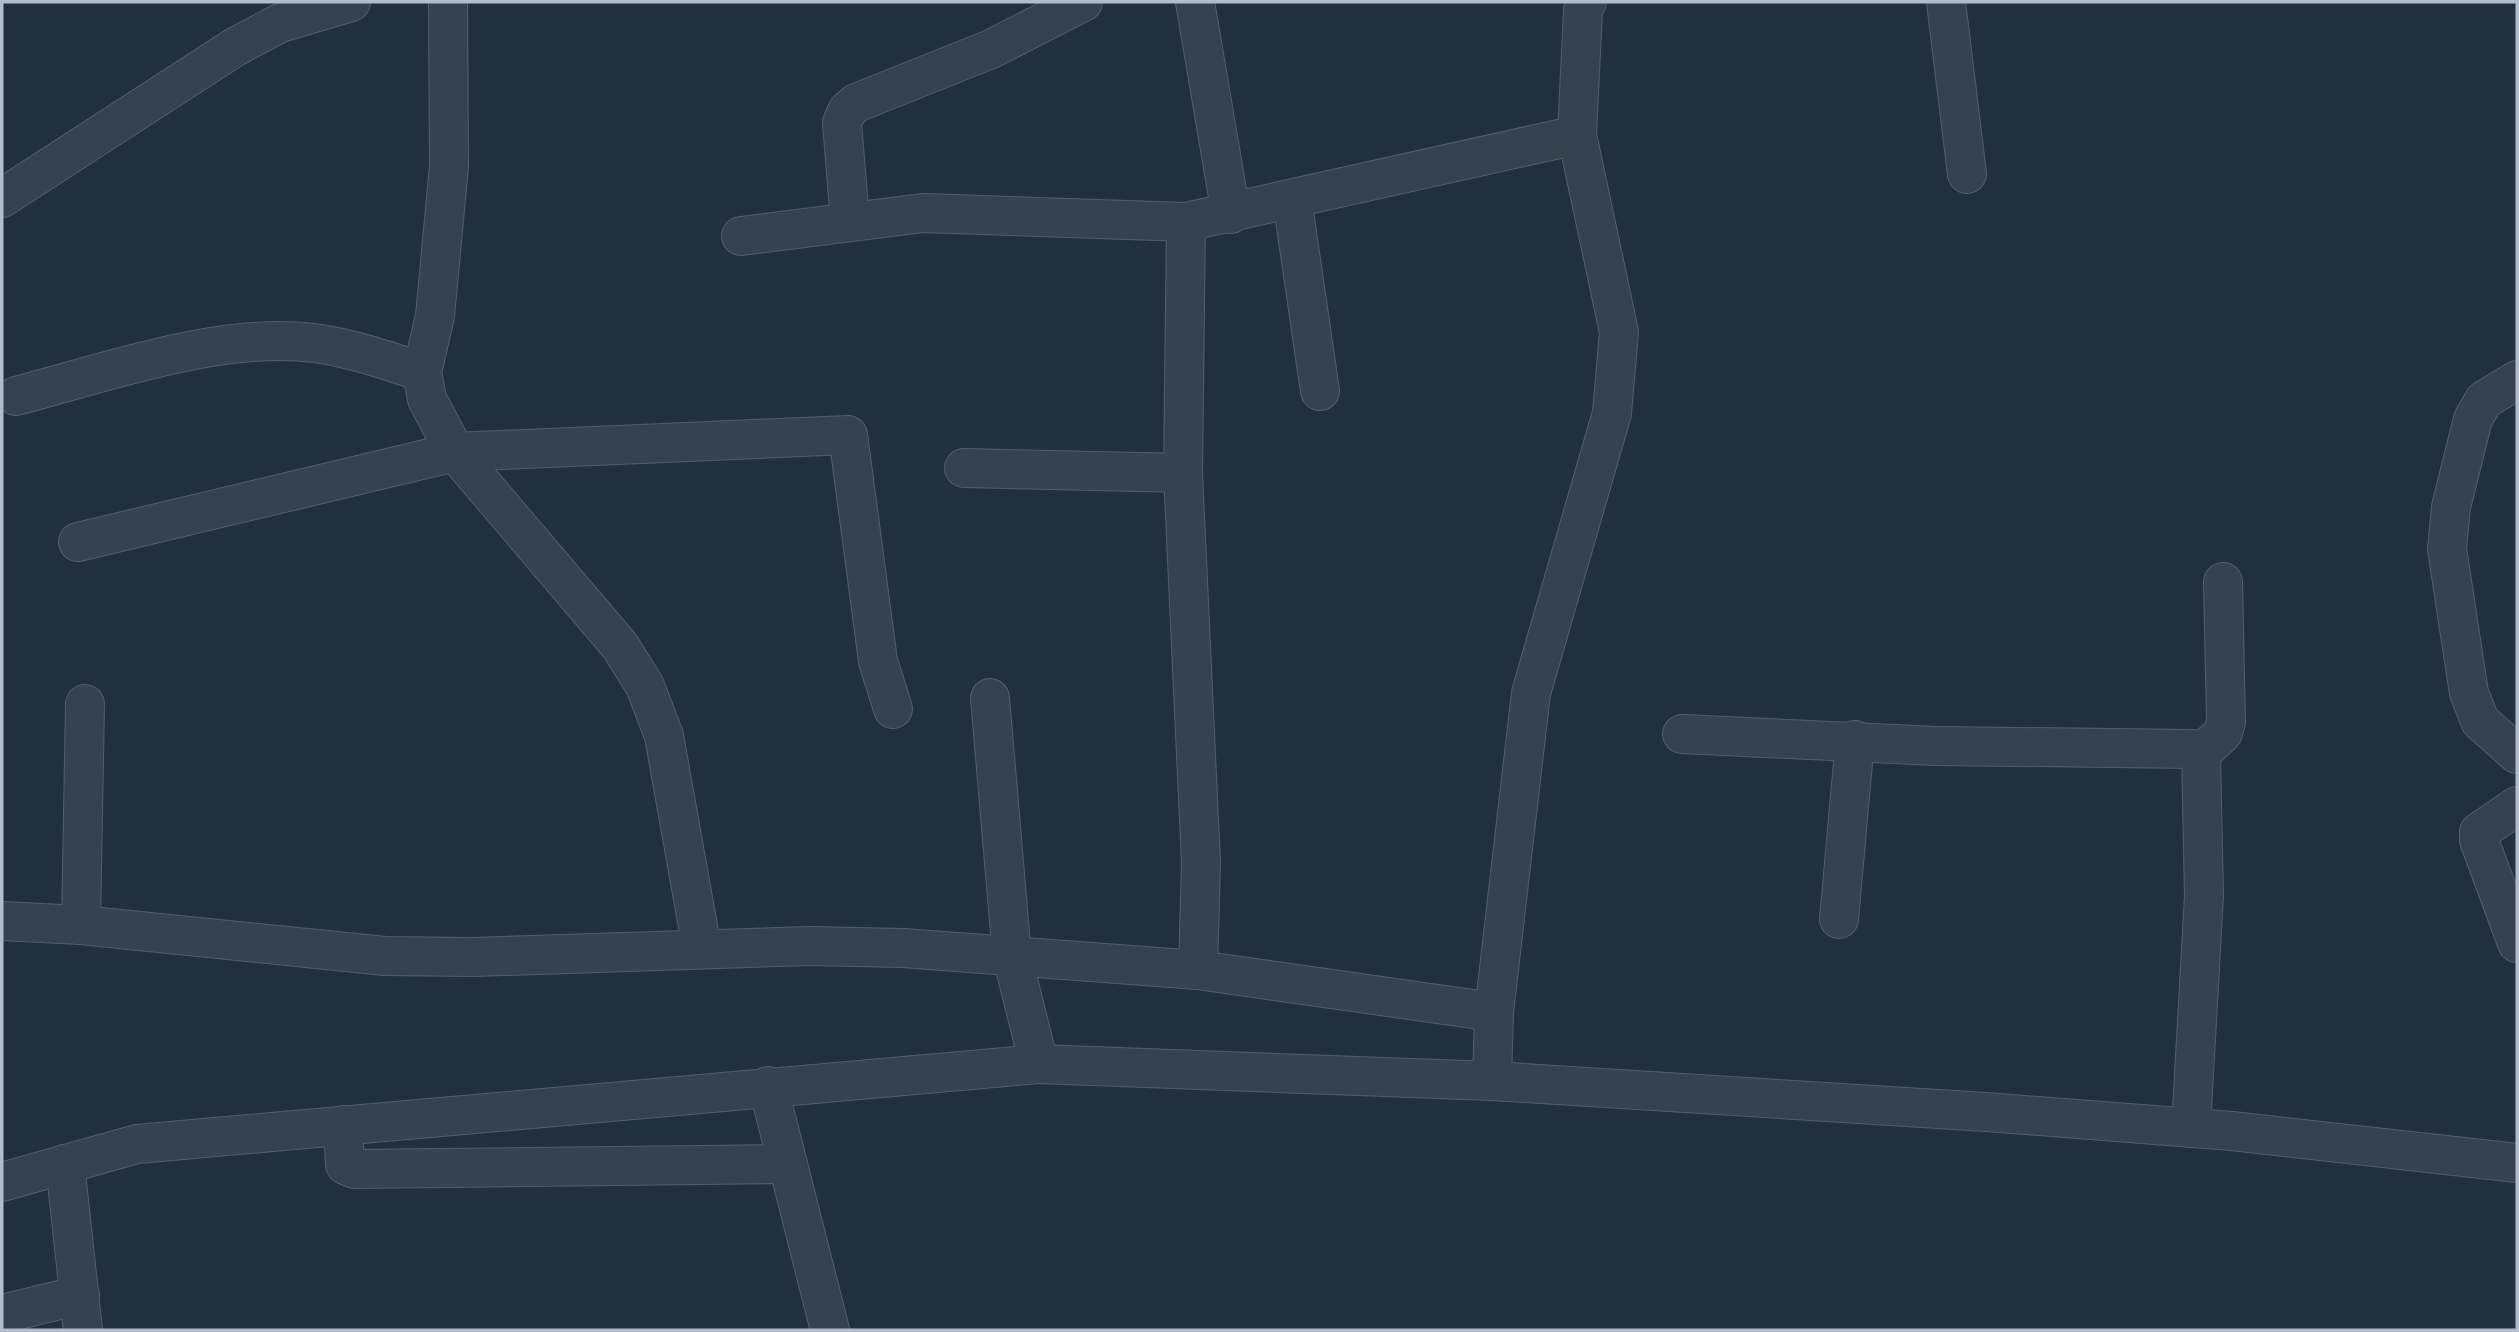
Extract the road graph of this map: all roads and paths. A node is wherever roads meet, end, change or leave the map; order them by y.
1 (351, 2) edge
2 (448, 2) edge
3 (1083, 2) edge
4 (1195, 2) edge
5 (1587, 2) edge
6 (1946, 2) edge
7 (1577, 135) junction
8 (1967, 174) dead end
9 (2, 198) edge
10 (1292, 199) junction
11 (1231, 214) junction
12 (850, 221) junction
13 (1186, 222) junction
14 (741, 236) dead end
15 (422, 372) junction
16 (2517, 380) edge
17 (1320, 391) dead end
18 (16, 396) dead end
19 (455, 452) junction
20 (964, 468) dead end
21 (1183, 473) junction
22 (78, 542) dead end
23 (2222, 582) dead end
24 (990, 698) dead end
25 (85, 704) dead end
26 (893, 709) dead end
27 (1682, 733) dead end
28 (1855, 740) junction
29 (2201, 753) junction
30 (2517, 754) edge
31 (2517, 806) edge
32 (1839, 919) dead end
33 (2, 921) edge
34 (81, 925) junction
35 (2517, 943) edge
36 (702, 950) junction
37 (1012, 956) junction
38 (1198, 970) junction
39 (1494, 1012) junction
40 (1039, 1064) junction
41 (1492, 1081) junction
42 (768, 1086) junction
43 (343, 1125) junction
44 (2191, 1128) junction
45 (2517, 1163) edge
46 (65, 1164) junction
47 (788, 1164) junction
48 (2, 1182) edge
49 (82, 1313) edge
50 (2, 1314) edge
51 (830, 1330) edge

1 - 9 street
2 - 15 street
3 - 12 street
4 - 11 street
5 - 7 street
6 - 8 street
7 - 10 street
7 - 39 street
10 - 11 street
10 - 17 street
11 - 13 street
12 - 13 street
12 - 14 street
13 - 21 street
15 - 18 street
15 - 19 street
16 - 30 street
19 - 22 street
19 - 26 street
19 - 36 street
20 - 21 street
21 - 38 street
23 - 29 street
24 - 37 street
25 - 34 street
27 - 28 street
28 - 29 street
28 - 32 street
29 - 44 street
31 - 35 street
33 - 34 street
34 - 36 street
36 - 37 street
37 - 38 street
37 - 40 street
38 - 39 street
39 - 41 street
40 - 41 street
40 - 42 street
41 - 44 street
42 - 43 street
42 - 47 street
43 - 46 street
43 - 47 street
44 - 45 street
46 - 48 street
46 - 49 street
47 - 51 street
49 - 50 street

